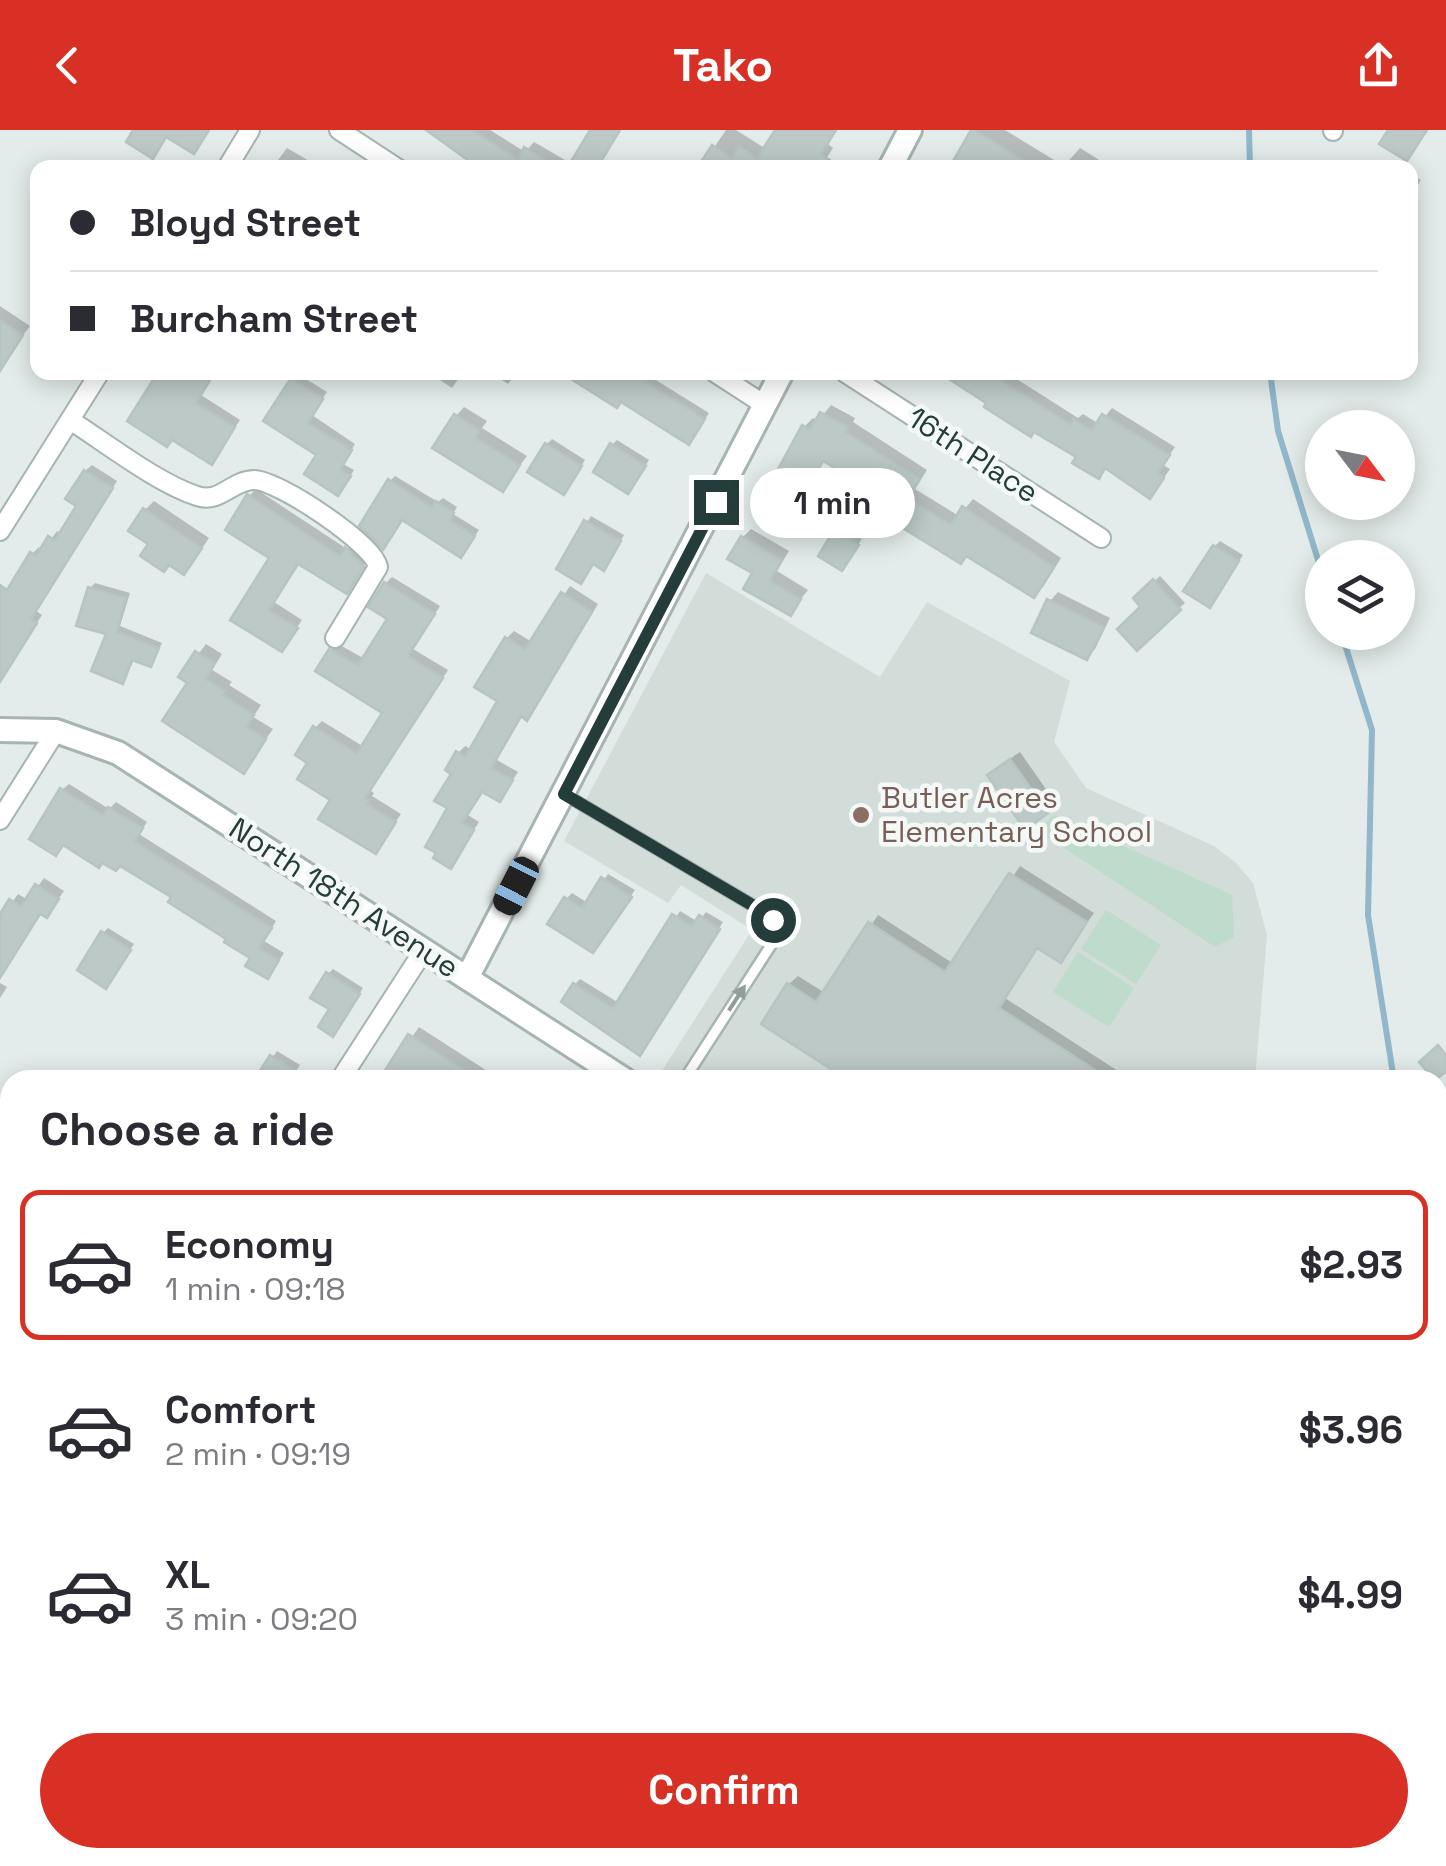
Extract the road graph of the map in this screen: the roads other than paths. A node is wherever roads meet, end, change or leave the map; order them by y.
1 (250, 130) edge
2 (339, 130) edge
3 (910, 130) edge
4 (232, 160) edge
5 (385, 160) edge
6 (894, 160) edge
7 (95, 380) edge
8 (726, 380) edge
9 (778, 380) edge
10 (856, 380) edge
11 (765, 406) junction
12 (70, 420) junction
13 (0, 530) edge
14 (1101, 538) dead end
15 (336, 638) dead end
16 (0, 730) edge
17 (56, 731) junction
18 (564, 794) junction
19 (0, 820) edge
20 (424, 950) junction
21 (468, 978) junction
22 (346, 1070) edge
23 (610, 1070) edge
24 (690, 1070) edge

1 - 4 street
2 - 5 street
3 - 6 street
7 - 12 street
8 - 11 street
9 - 11 street
10 - 14 street, 16th Place
11 - 18 street
12 - 13 street
12 - 15 street
16 - 17 street, North 18th Avenue
17 - 19 street
17 - 20 street, North 18th Avenue
18 - 21 street
24 -> 18 lane
20 - 21 street, North 18th Avenue
20 - 22 street
21 - 23 street, North 18th Avenue

